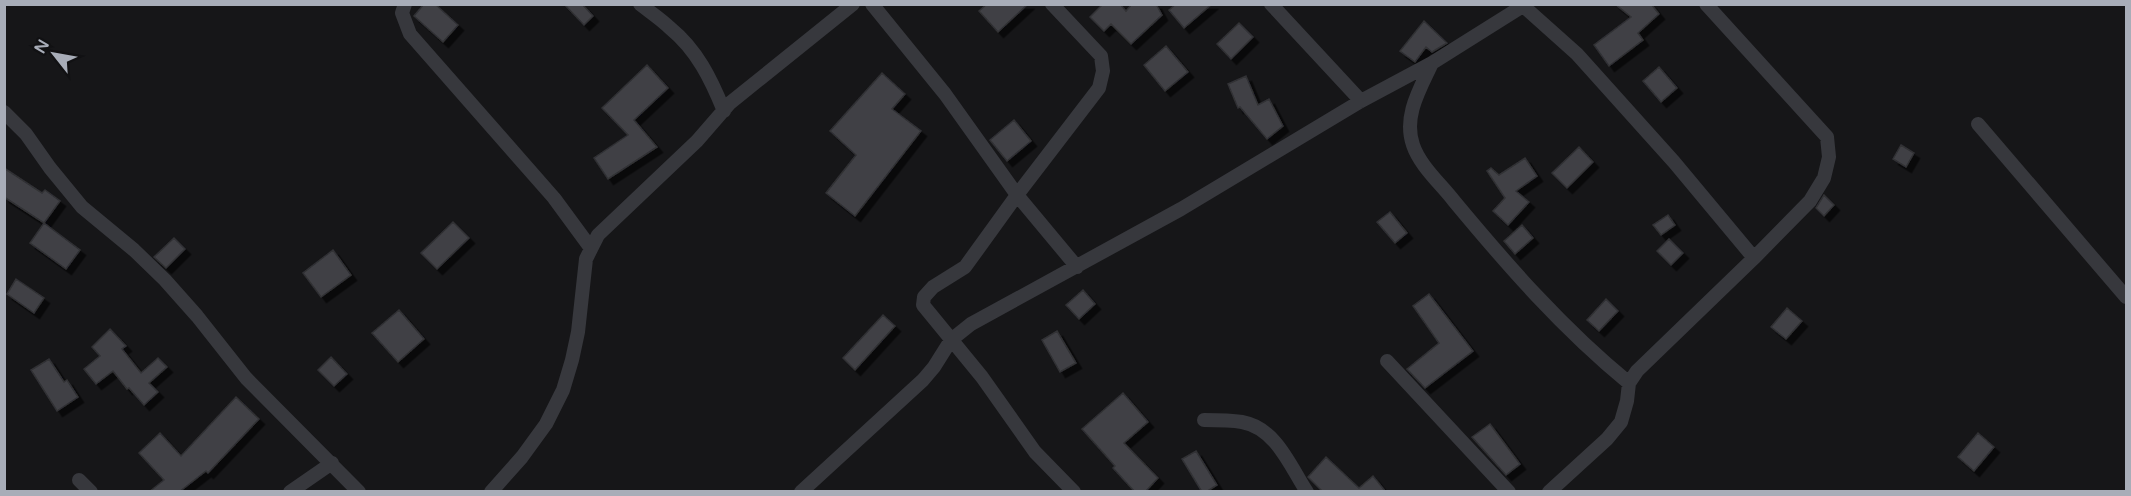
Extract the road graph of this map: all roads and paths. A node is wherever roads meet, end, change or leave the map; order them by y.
1 (405, 4) edge
2 (640, 4) edge
3 (853, 4) edge
4 (872, 4) edge
5 (1052, 4) edge
6 (1271, 4) edge
7 (1706, 4) edge
8 (1523, 5) edge
9 (1432, 63) junction
10 (1361, 101) junction
11 (723, 111) junction
12 (4, 112) edge
13 (1978, 124) dead end
14 (1017, 195) junction
15 (590, 247) junction
16 (1754, 258) junction
17 (1077, 267) junction
18 (2127, 297) edge
19 (951, 340) junction
20 (1387, 361) dead end
21 (1629, 383) junction
22 (1204, 420) dead end
23 (332, 463) junction
24 (79, 480) dead end
25 (91, 492) edge
26 (290, 492) edge
27 (359, 492) edge
28 (491, 492) edge
29 (801, 492) edge
30 (1074, 492) edge
31 (1307, 492) edge
32 (1509, 492) edge
33 (1549, 492) edge

1 - 15 street
2 - 11 street
3 - 11 street
4 - 14 street
5 - 14 street
6 - 10 street
7 - 16 street
8 - 9 street
8 - 16 street
9 - 10 street
9 - 21 street
10 - 17 street
11 - 15 street
12 - 23 street
13 - 18 street
14 - 17 street
14 - 19 street
15 - 28 street
16 - 21 street
17 - 19 street
19 - 29 street
19 - 30 street
20 - 32 street
21 - 33 street
22 - 31 street
23 - 26 street
23 - 27 street
24 - 25 street

